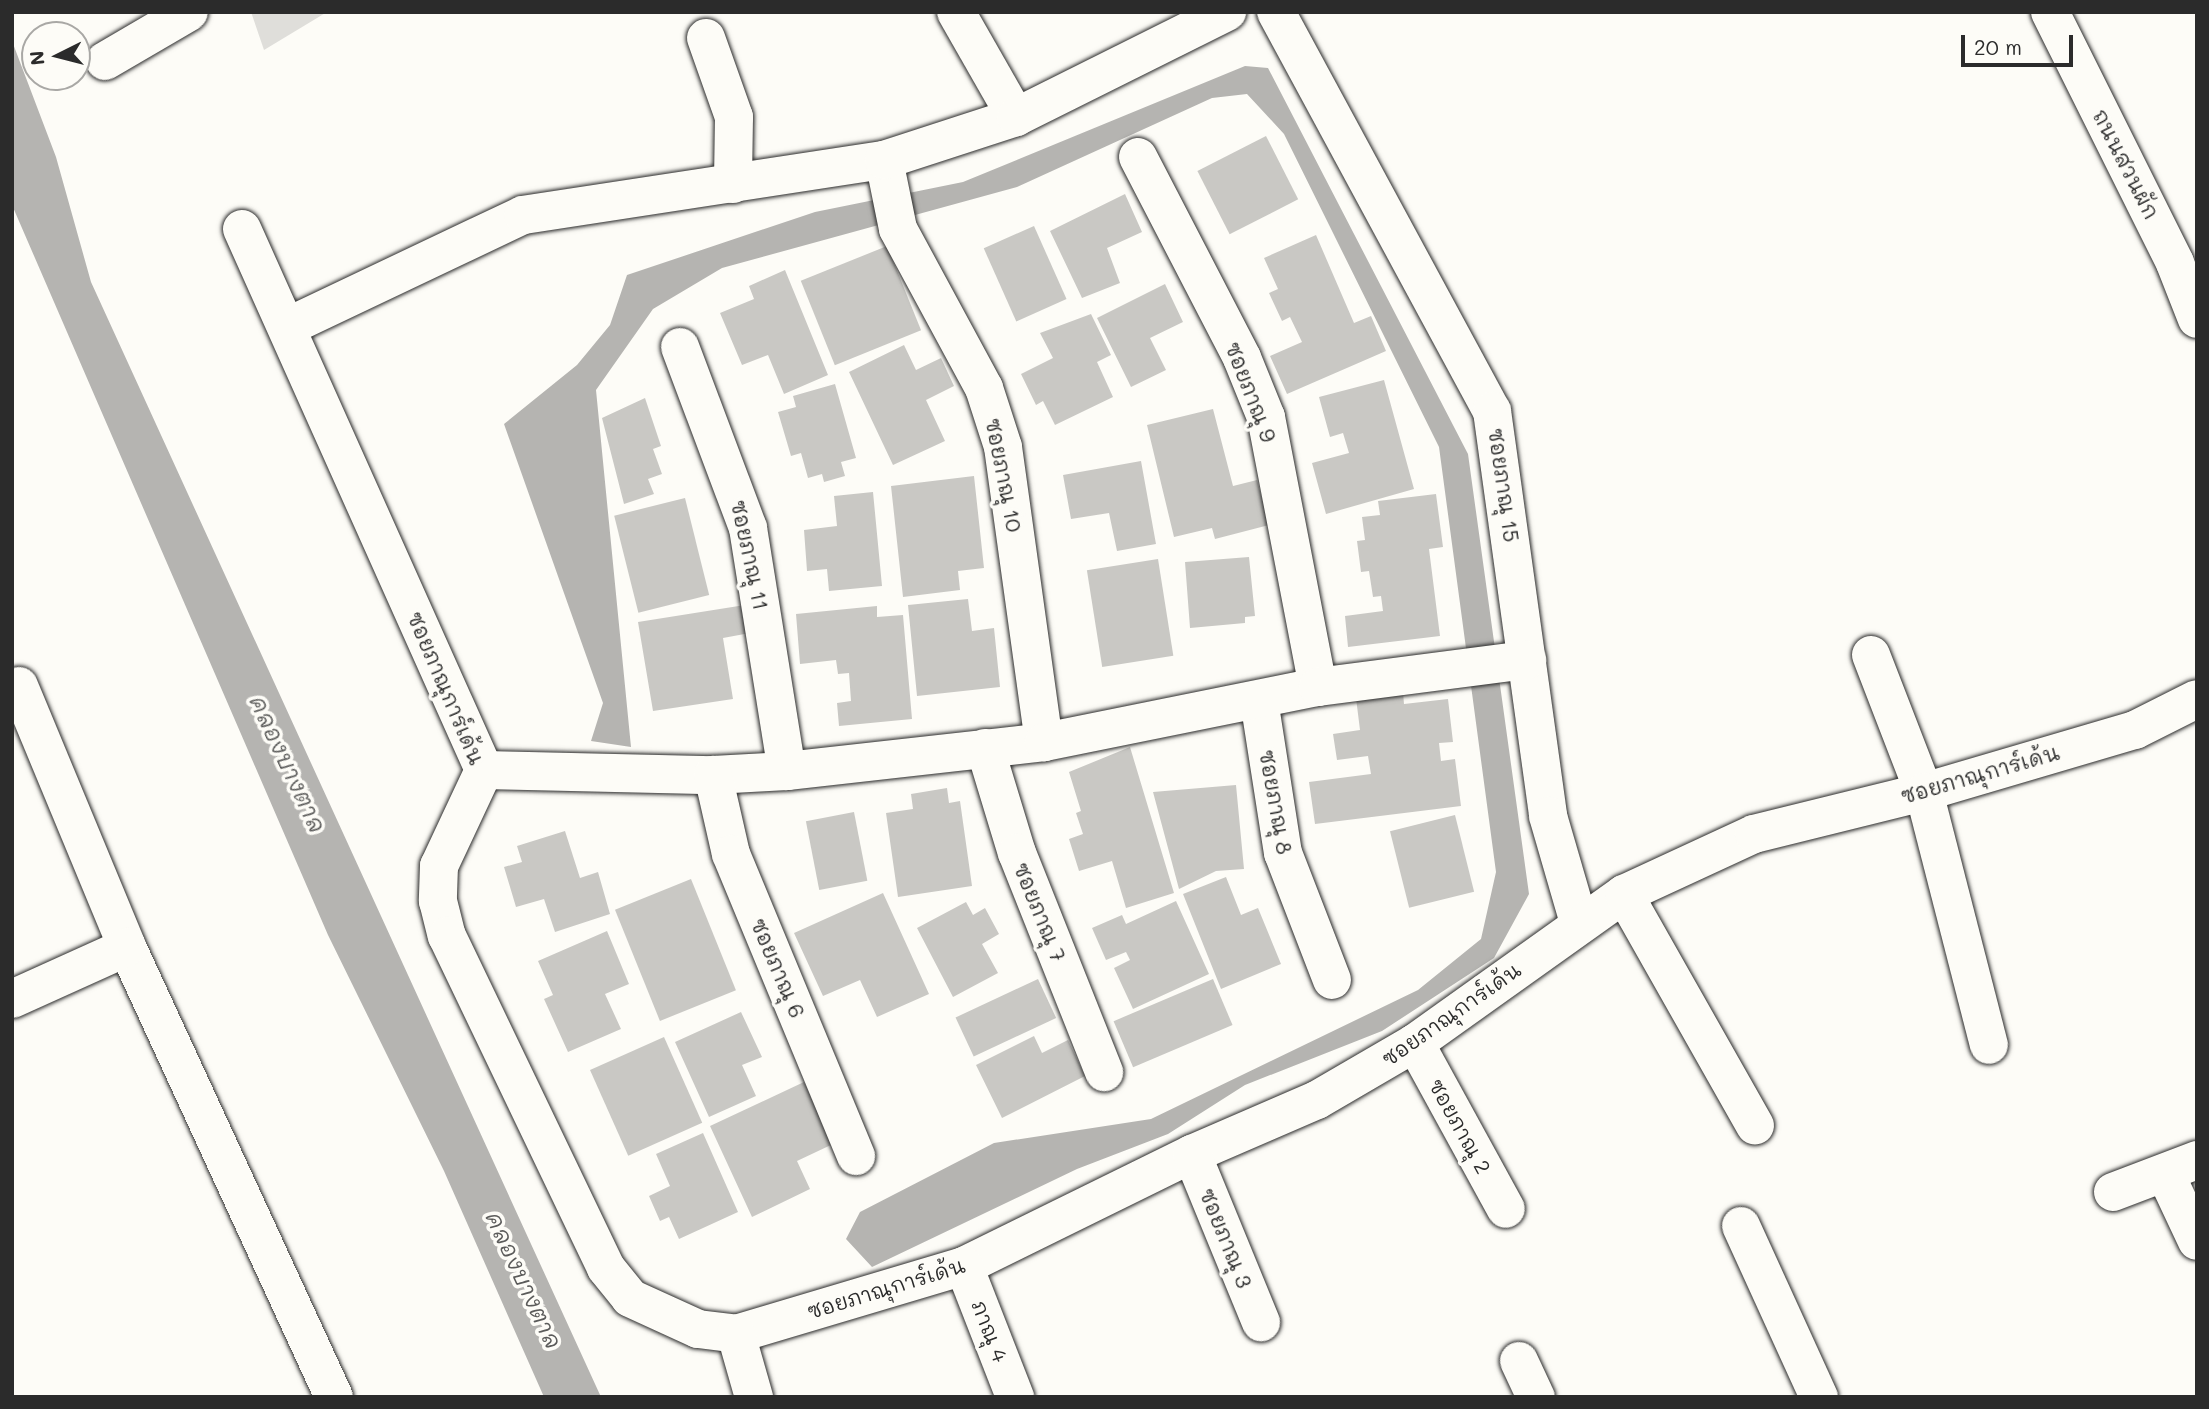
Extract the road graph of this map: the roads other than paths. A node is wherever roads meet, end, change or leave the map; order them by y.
1 (189, 12) edge
2 (956, 12) edge
3 (1227, 12) edge
4 (1276, 12) edge
5 (2050, 12) edge
6 (706, 38) dead end
7 (105, 61) dead end
8 (1016, 117) junction
9 (1138, 158) dead end
10 (886, 175) junction
11 (733, 184) junction
12 (242, 229) dead end
13 (2186, 260) edge
14 (2197, 319) edge
15 (287, 327) junction
16 (680, 347) dead end
17 (1871, 655) dead end
18 (1516, 662) junction
19 (19, 686) dead end
20 (1318, 687) junction
21 (2197, 699) edge
22 (1259, 700) junction
23 (1044, 742) junction
24 (985, 748) junction
25 (484, 770) junction
26 (786, 771) junction
27 (713, 775) junction
28 (1924, 792) junction
29 (1625, 894) junction
30 (1579, 923) junction
31 (127, 947) junction
32 (1332, 980) dead end
33 (12, 999) edge
34 (1415, 1044) junction
35 (1989, 1045) dead end
36 (1104, 1072) dead end
37 (1755, 1126) dead end
38 (1192, 1154) junction
39 (856, 1156) dead end
40 (2181, 1166) edge
41 (2113, 1192) dead end
42 (1506, 1209) dead end
43 (1741, 1226) dead end
44 (2197, 1241) edge
45 (964, 1265) junction
46 (1261, 1322) dead end
47 (736, 1334) junction
48 (1518, 1361) dead end
49 (334, 1397) edge
50 (754, 1397) edge
51 (1015, 1397) edge
52 (1536, 1397) edge
53 (1819, 1397) edge

1 - 7 street
2 - 8 street
3 - 8 street
4 - 18 street, ซอยภาณุ 15
5 - 13 street, ถนนสวนผัก
6 - 11 street
8 - 10 street
9 - 20 street, ซอยภาณุ 9
10 - 11 street
10 - 23 street, ซอยภาณุ 10
11 - 15 street
12 - 15 street, ซอยภาณุการ์เด้น
13 - 14 street, ถนนสวนผัก
15 - 25 street, ซอยภาณุการ์เด้น
16 - 26 street, ซอยภาณุ 11
17 - 28 street
18 - 20 street
18 - 30 street, ซอยภาณุ 15
19 - 31 street
20 - 22 street
21 - 28 street, ซอยภาณุการ์เด้น
22 - 23 street
22 - 32 street, ซอยภาณุ 8
23 - 24 street
24 - 26 street
24 - 36 street, ซอยภาณุ 7
25 - 27 street
25 - 47 street, ซอยภาณุการ์เด้น
26 - 27 street
27 - 39 street, ซอยภาณุ 6
28 - 29 street, ซอยภาณุการ์เด้น
28 - 35 street
29 - 30 street, ซอยภาณุการ์เด้น
29 - 37 street
30 - 34 street, ซอยภาณุการ์เด้น
31 - 33 street
31 - 49 street
34 - 38 street, ซอยภาณุการ์เด้น
34 - 42 street, ซอยภาณุ 2
38 - 45 street, ซอยภาณุการ์เด้น
38 - 46 street, ซอยภาณุ 3
40 - 41 street
40 - 44 street
43 - 53 street
45 - 47 street, ซอยภาณุการ์เด้น
45 - 51 street, ภาณุ 4
47 - 50 street
48 - 52 street

